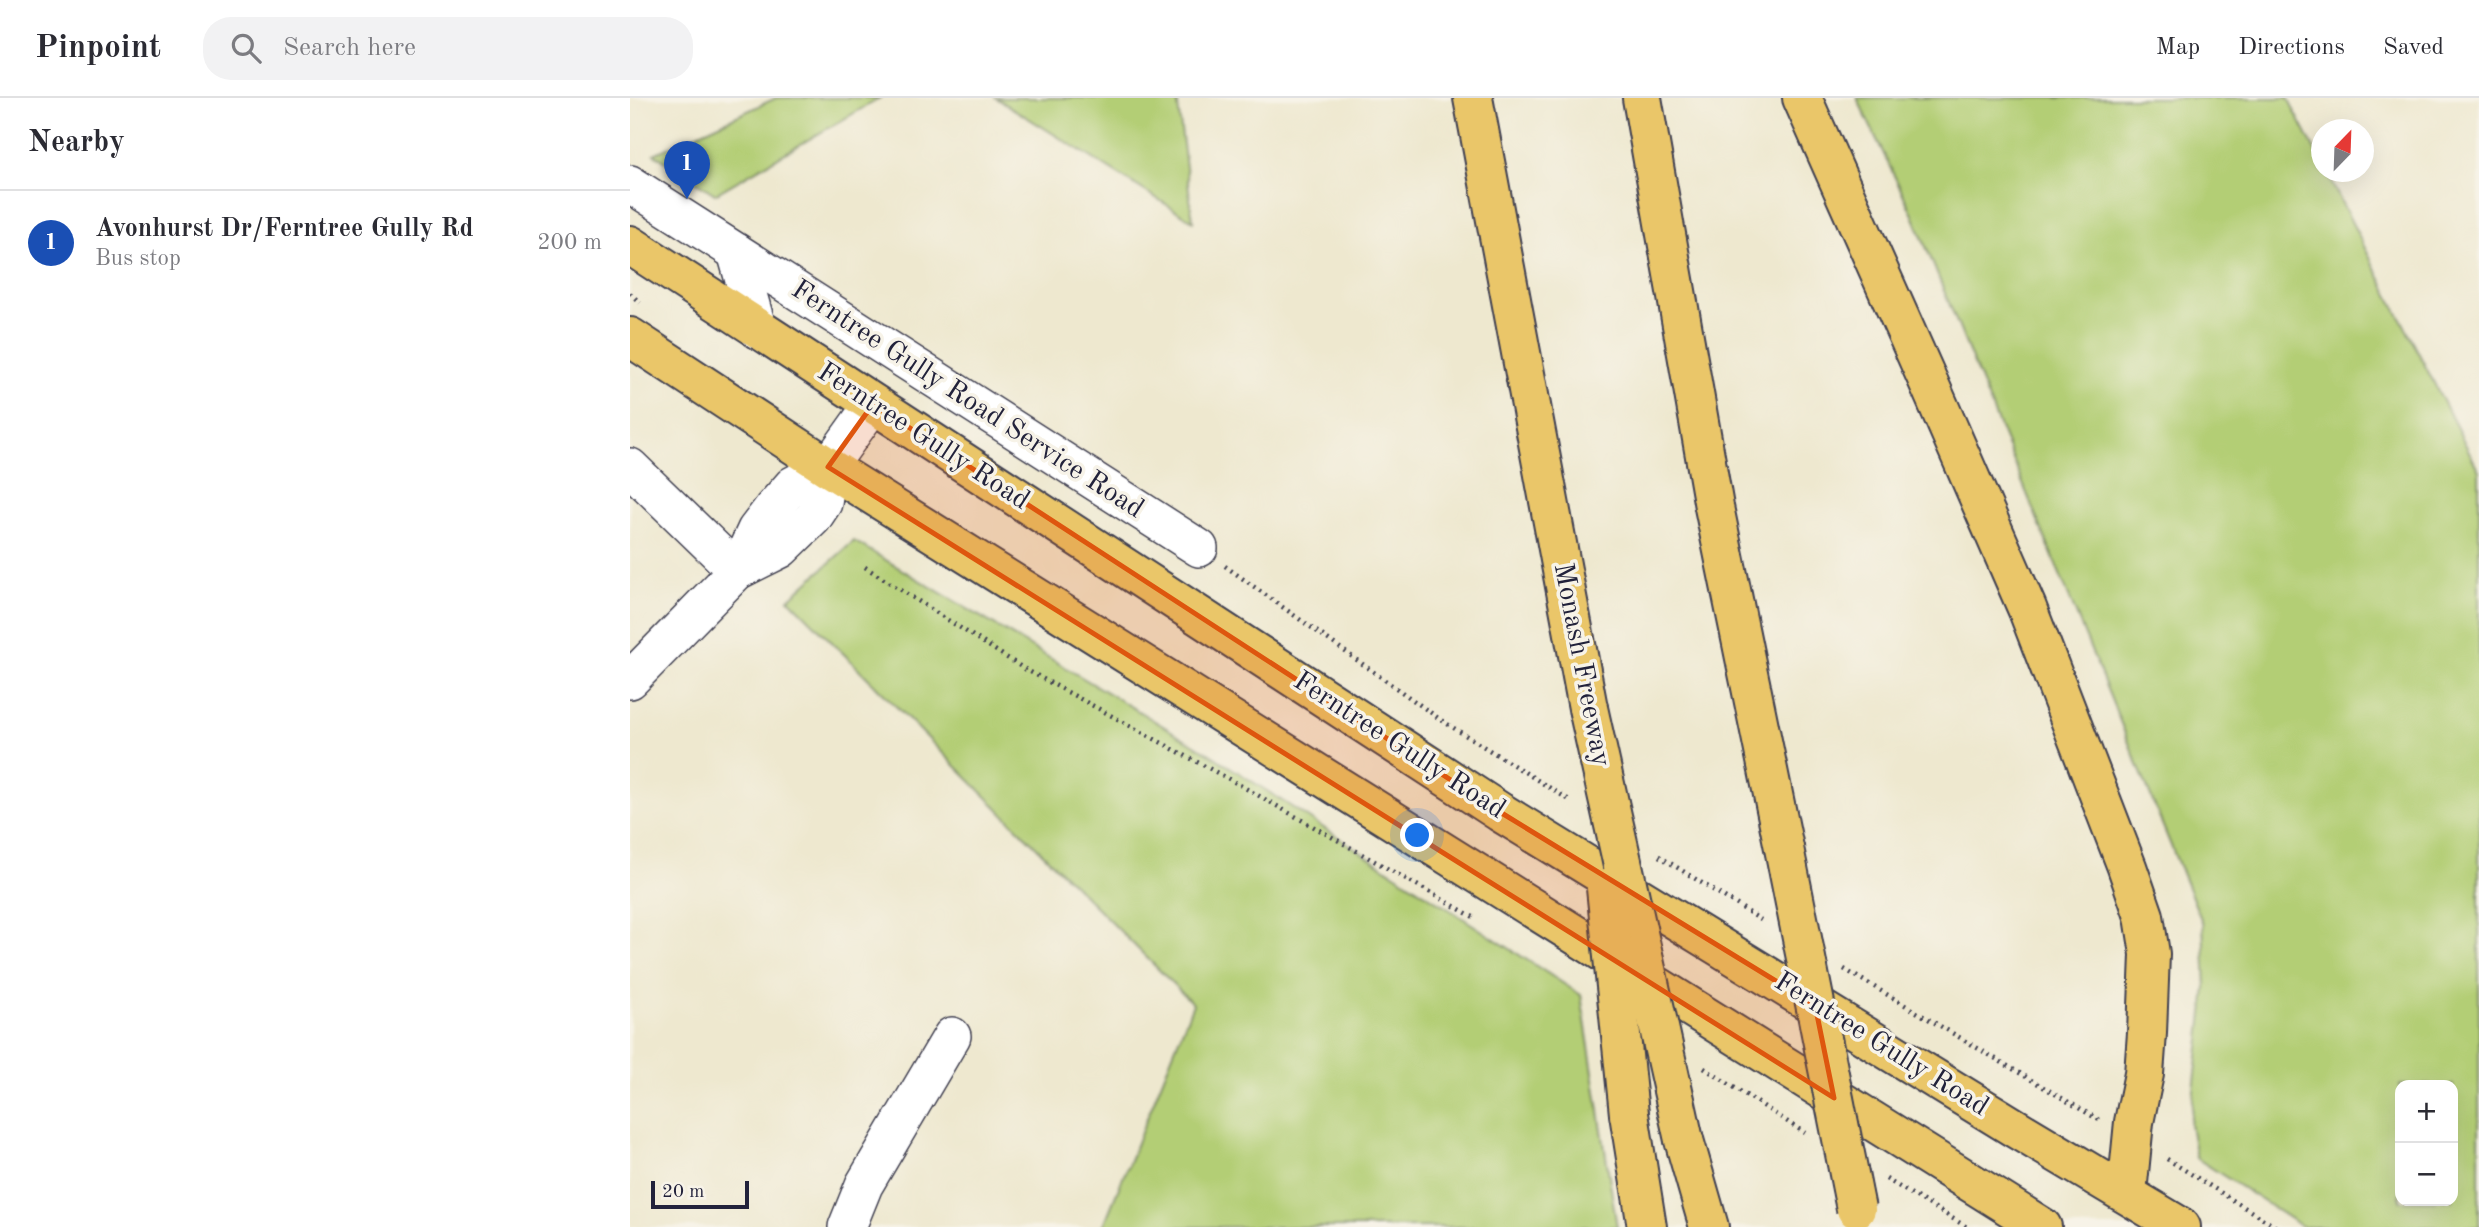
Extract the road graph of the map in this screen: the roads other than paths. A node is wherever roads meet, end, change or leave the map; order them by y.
1 (1473, 98) edge
2 (1642, 98) edge
3 (1802, 98) edge
4 (630, 184) edge
5 (630, 245) edge
6 (736, 252) junction
7 (758, 330) junction
8 (630, 337) edge
9 (873, 404) junction
10 (630, 467) edge
11 (828, 467) junction
12 (1199, 548) dead end
13 (737, 571) junction
14 (630, 680) edge
15 (1588, 708) junction
16 (952, 1036) dead end
17 (2127, 1193) junction
18 (1858, 1218) edge
19 (846, 1227) edge
20 (1647, 1227) edge
21 (1709, 1227) edge
22 (2042, 1227) edge
23 (2180, 1227) edge

1 - 15 main road, Monash Freeway
2 - 18 main road, bridge
3 - 17 main road
4 - 6 street, Ferntree Gully Road Service Road
5 - 7 main road, Ferntree Gully Road
6 - 7 street, Ferntree Gully Road Service Road
6 - 12 street, Ferntree Gully Road Service Road
7 - 9 main road, Ferntree Gully Road
8 - 11 main road
9 - 11 street
9 - 17 main road, Ferntree Gully Road
10 - 13 street
11 - 13 street
11 - 22 main road
13 - 14 street
15 - 20 main road, bridge
15 - 21 main road, Monash Freeway, bridge
16 - 19 street
17 - 23 main road, Ferntree Gully Road

